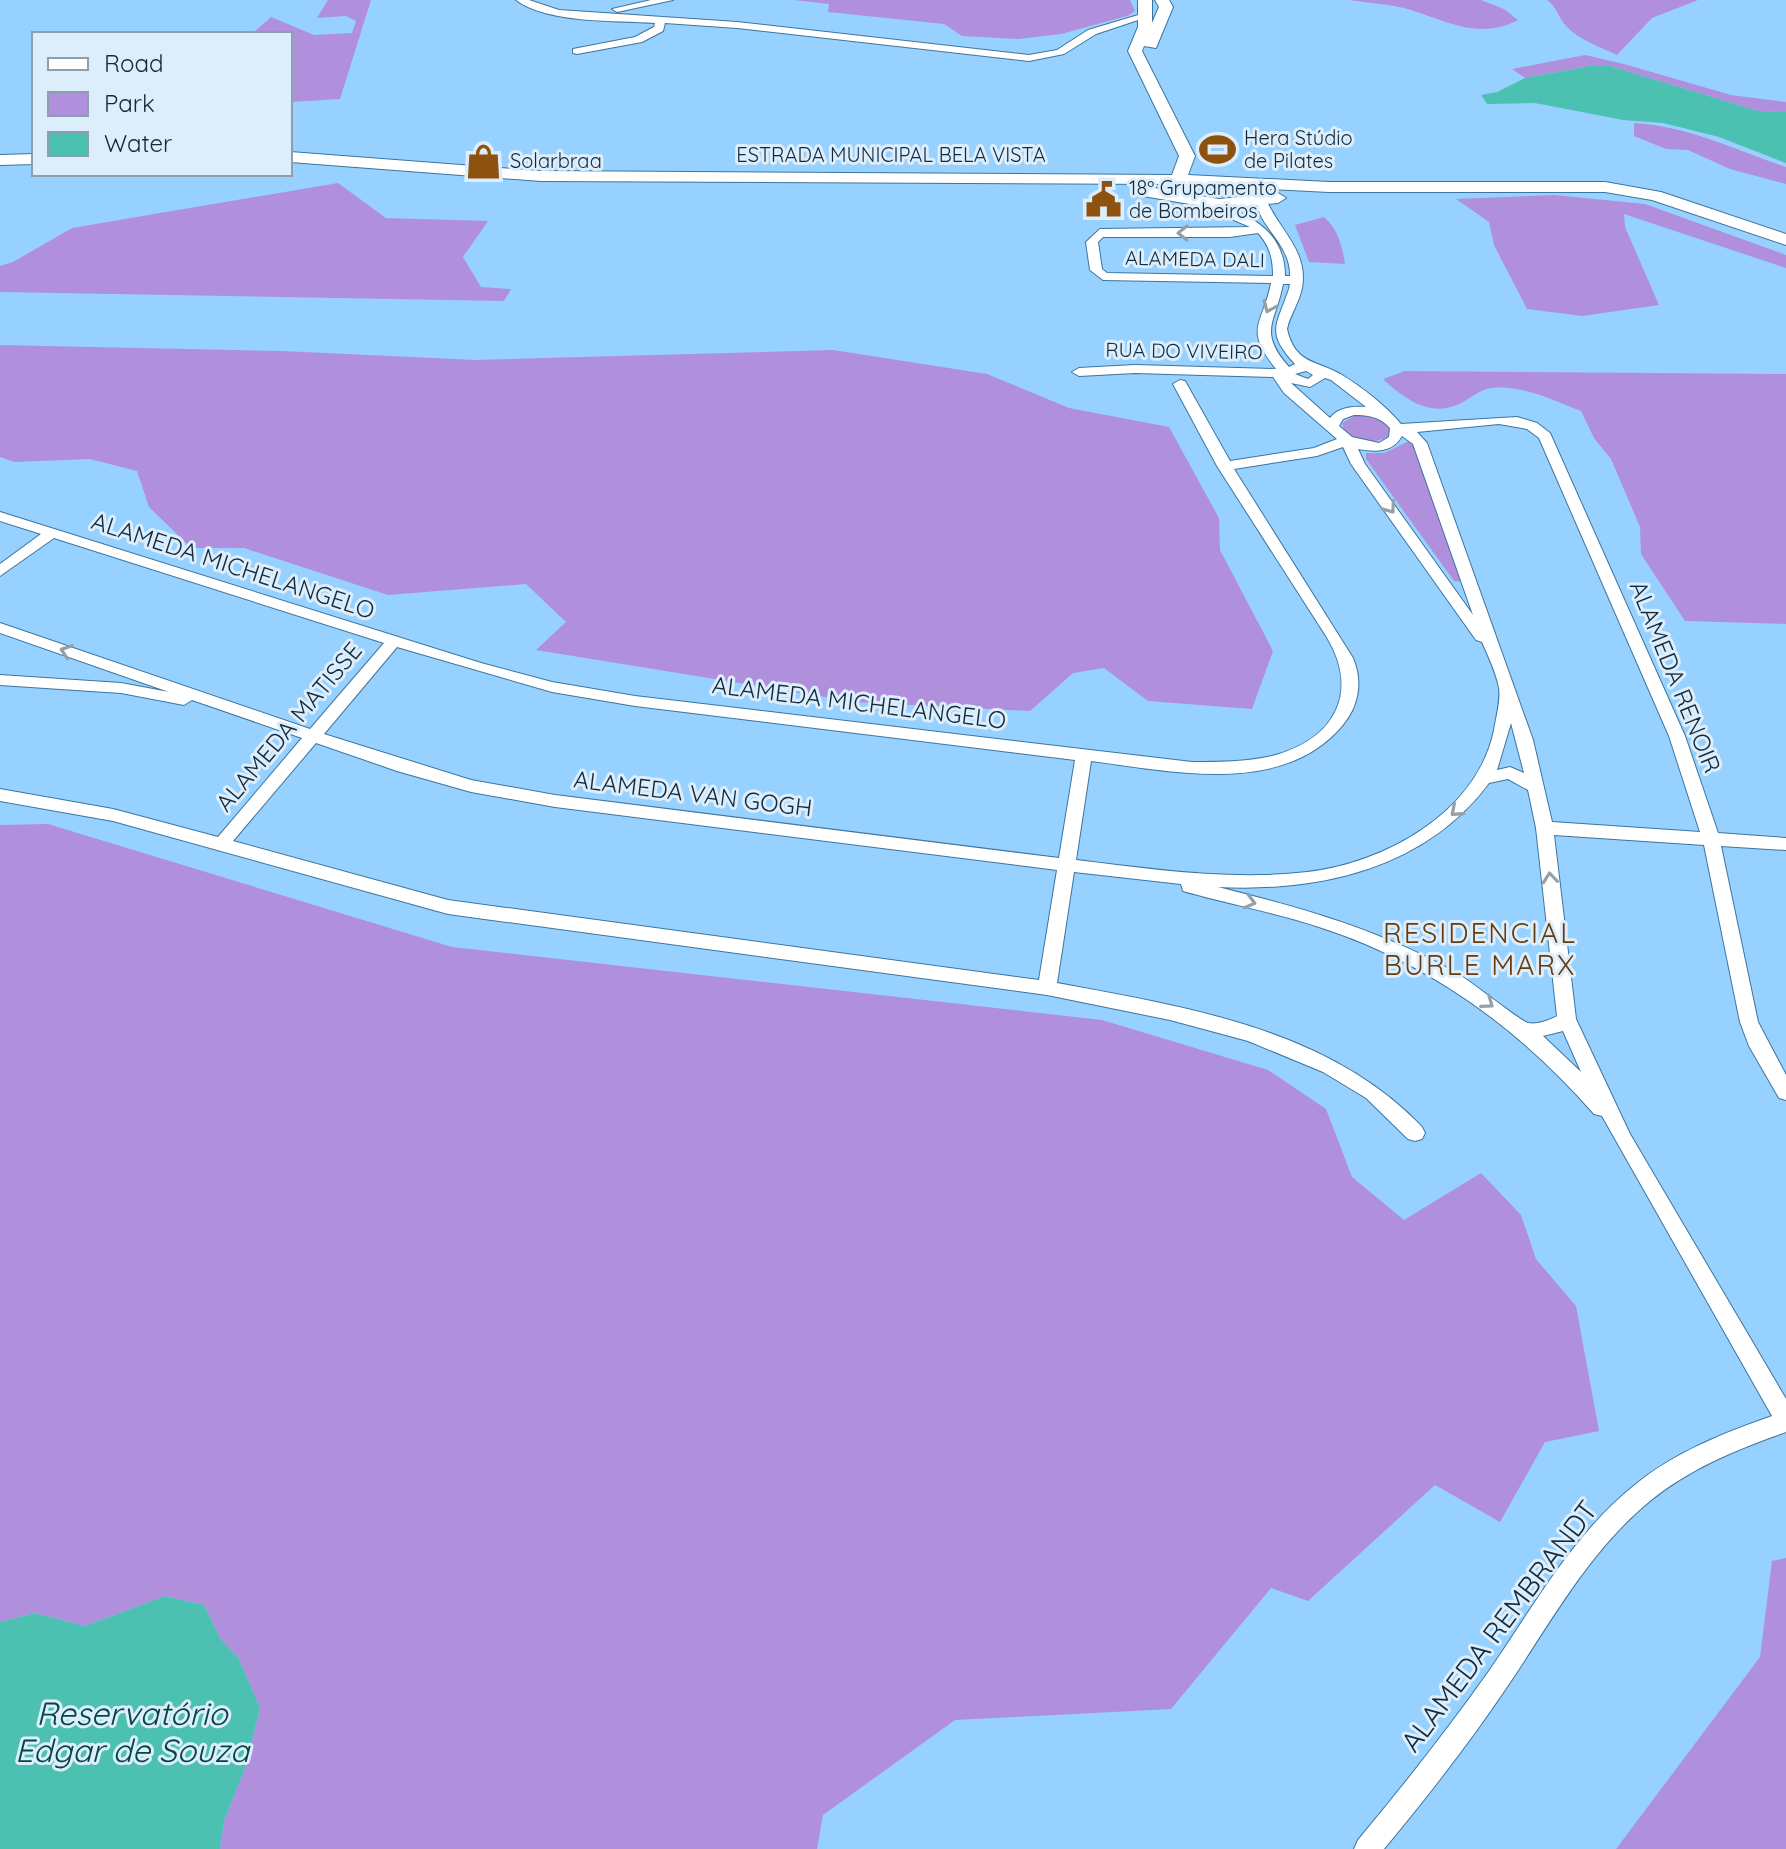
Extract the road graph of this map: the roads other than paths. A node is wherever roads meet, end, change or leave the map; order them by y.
1 (521, 0) edge
2 (668, 0) edge
3 (1160, 0) edge
4 (1142, 13) edge
5 (595, 14) junction
6 (661, 19) junction
7 (577, 51) dead end
8 (292, 157) edge
9 (32, 159) edge
10 (0, 160) edge
11 (1061, 177) junction
12 (1178, 180) junction
13 (1227, 184) junction
14 (1249, 185) junction
15 (1329, 187) junction
16 (1262, 201) junction
17 (1203, 203) junction
18 (1261, 229) junction
19 (1786, 242) edge
20 (1296, 280) junction
21 (1278, 281) junction
22 (1306, 367) junction
23 (1282, 369) junction
24 (1079, 372) dead end
25 (1320, 376) junction
26 (1301, 383) junction
27 (1180, 384) dead end
28 (1362, 411) junction
29 (1335, 421) junction
30 (1393, 423) junction
31 (1346, 442) junction
32 (1224, 466) junction
33 (0, 516) edge
34 (51, 533) junction
35 (0, 571) edge
36 (1471, 585) junction
37 (1447, 587) junction
38 (0, 628) edge
39 (393, 642) junction
40 (1498, 668) junction
41 (132, 674) junction
42 (0, 680) edge
43 (121, 688) junction
44 (1507, 691) junction
45 (243, 711) junction
46 (314, 736) junction
47 (1084, 754) junction
48 (1484, 778) junction
49 (1536, 787) junction
50 (0, 795) edge
51 (1545, 828) junction
52 (1711, 839) junction
53 (222, 843) junction
54 (1786, 844) edge
55 (1066, 865) junction
56 (1148, 875) junction
57 (1288, 881) junction
58 (1295, 913) junction
59 (1047, 988) junction
60 (1567, 1019) junction
61 (1527, 1030) junction
62 (1786, 1092) edge
63 (1415, 1133) dead end
64 (1623, 1139) junction
65 (1786, 1421) edge
66 (1367, 1849) edge

1 - 5 street
2 - 5 street
3 - 4 main road
3 - 13 main road
4 - 6 street
4 - 12 main road
5 - 6 street
6 - 7 street
8 - 11 main road, ESTRADA MUNICIPAL BELA VISTA
9 - 10 main road
11 - 12 main road, ESTRADA MUNICIPAL BELA VISTA
11 - 17 main road
12 - 13 main road, ESTRADA MUNICIPAL BELA VISTA
12 - 17 main road
13 - 14 main road, ESTRADA MUNICIPAL BELA VISTA
14 - 15 main road, ESTRADA MUNICIPAL BELA VISTA
14 - 16 main road
15 - 16 main road
15 - 19 main road, ESTRADA MUNICIPAL BELA VISTA
16 - 17 main road
16 - 20 street
17 - 18 street
18 - 21 street
18 -> 21 street, ALAMEDA DALI
20 - 21 street, ALAMEDA DALI
20 - 22 street
21 -> 23 street
22 - 23 street, RUA DO VIVEIRO
22 - 25 street
22 - 30 street
23 - 24 street, RUA DO VIVEIRO
23 - 26 street
23 - 29 street
25 - 26 street
25 - 28 street
26 - 29 street
27 - 32 street, ALAMEDA MICHELANGELO
28 - 29 street
28 - 30 street, ALAMEDA RENOIR
29 - 31 street
30 - 31 street
30 - 36 street
30 - 52 street, ALAMEDA RENOIR
31 - 32 street
31 -> 37 street
32 - 47 street, ALAMEDA MICHELANGELO
33 - 34 street, ALAMEDA MICHELANGELO
34 - 35 street
34 - 39 street, ALAMEDA MICHELANGELO
36 - 37 street
36 - 40 street
37 - 40 street
41 -> 38 street, ALAMEDA VAN GOGH
39 - 46 street, ALAMEDA MATISSE
39 - 47 street, ALAMEDA MICHELANGELO
40 - 44 street
41 - 43 street
41 - 45 street, ALAMEDA VAN GOGH
42 - 43 street, ALAMEDA VAN GOGH
43 - 45 street, ALAMEDA VAN GOGH
44 - 48 street
44 - 49 street
45 - 46 street, ALAMEDA VAN GOGH
46 - 53 street, ALAMEDA MATISSE
46 - 55 street, ALAMEDA VAN GOGH
47 - 55 street
48 - 49 street
48 -> 57 street
49 - 51 street
50 - 53 street
51 - 52 street
60 -> 51 street
52 - 54 street
52 - 62 street, ALAMEDA RENOIR
53 - 59 street
55 - 56 street, ALAMEDA VAN GOGH
55 - 59 street
56 - 57 street
56 -> 58 street
57 - 58 street
58 -> 61 street
59 - 63 street
60 - 61 street
60 - 64 street
61 - 64 street
64 - 65 street
65 - 66 street, ALAMEDA REMBRANDT

